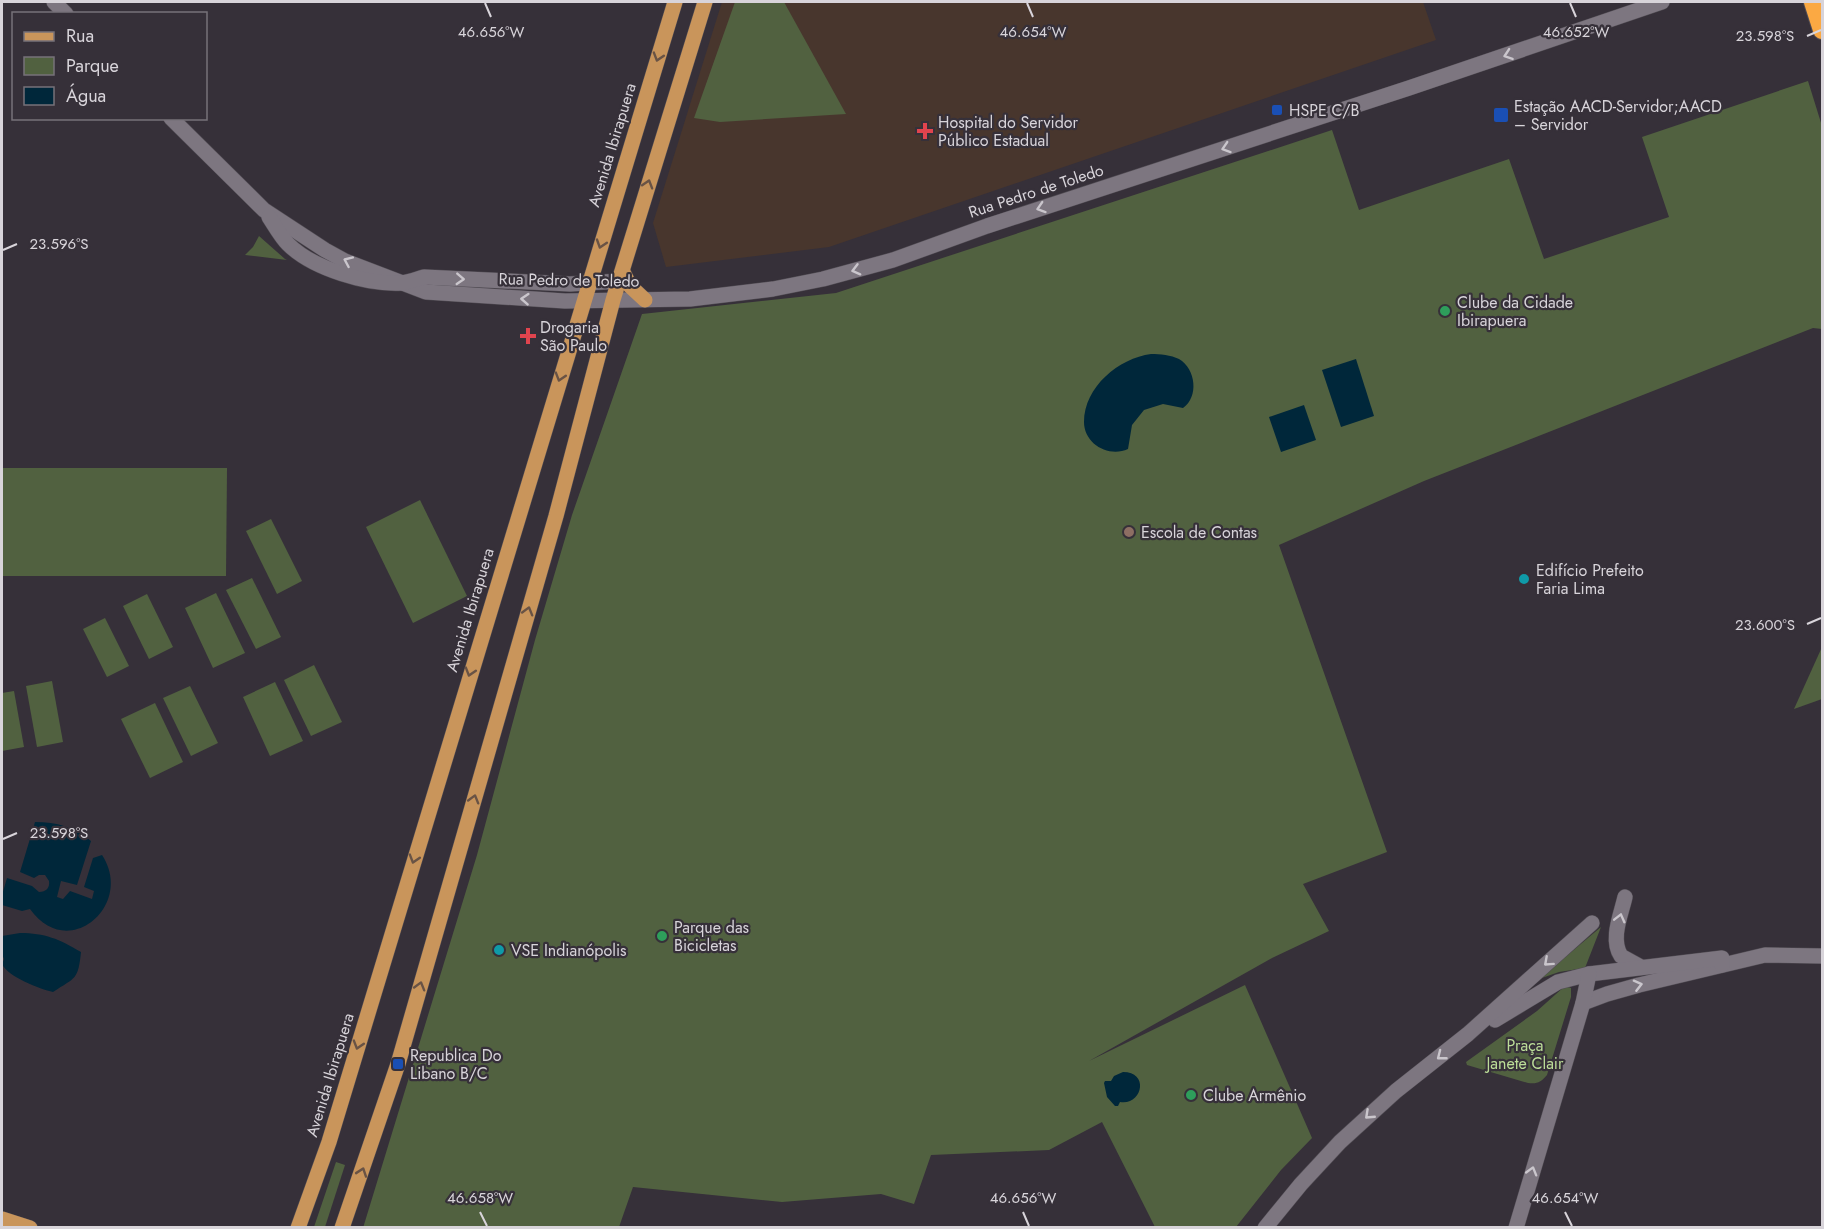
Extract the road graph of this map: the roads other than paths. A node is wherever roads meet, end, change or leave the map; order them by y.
1 (675, 2) edge
2 (705, 2) edge
3 (1662, 2) edge
4 (1813, 2) edge
5 (1822, 30) edge
6 (173, 120) edge
7 (621, 276) junction
8 (402, 283) junction
9 (589, 283) junction
10 (613, 300) junction
11 (645, 300) junction
12 (583, 301) junction
13 (1625, 897) dead end
14 (1592, 923) dead end
15 (1822, 956) edge
16 (1722, 965) junction
17 (1641, 967) junction
18 (1589, 974) junction
19 (1583, 1003) junction
20 (1468, 1034) junction
21 (298, 1227) edge
22 (342, 1227) edge
23 (1265, 1227) edge
24 (1516, 1227) edge

1 -> 9 main road, Avenida Ibirapuera
7 -> 2 main road
3 -> 11 street, Rua Pedro de Toledo
4 - 5 highway
6 - 8 street, Rua Pedro de Toledo
7 - 9 street, Rua Pedro de Toledo
7 - 10 main road
7 - 11 main road
8 -> 9 street, Rua Pedro de Toledo
12 -> 8 street, Rua Pedro de Toledo
9 - 12 main road, Avenida Ibirapuera
10 - 11 street, Rua Pedro de Toledo
10 - 12 street, Rua Pedro de Toledo
22 -> 10 main road
12 -> 21 main road, Avenida Ibirapuera
17 -> 13 street
14 -> 20 street
15 - 16 street
16 - 17 street
19 -> 16 street
17 - 18 street
18 - 19 street
18 - 20 street
24 -> 19 street
20 -> 23 street

